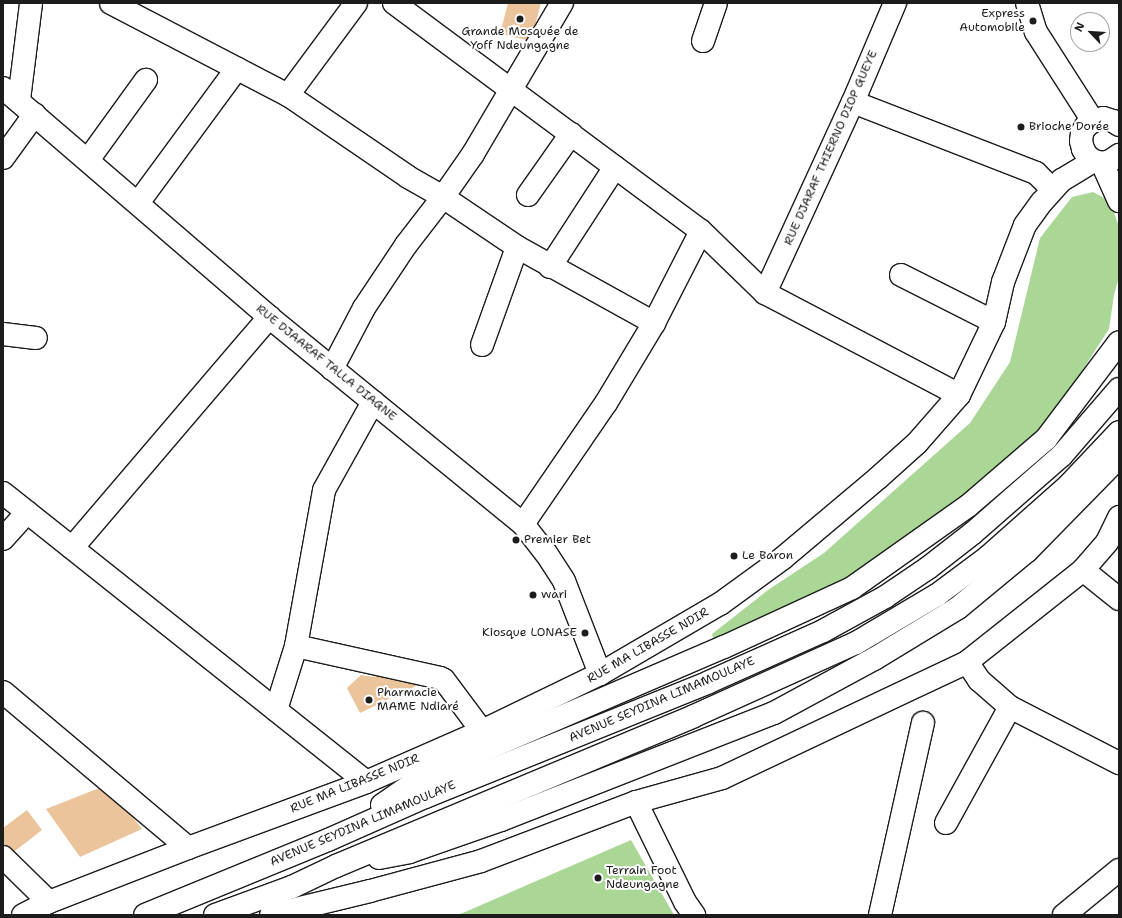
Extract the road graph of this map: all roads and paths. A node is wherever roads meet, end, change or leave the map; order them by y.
1 (31, 3) edge
2 (111, 3) edge
3 (356, 3) edge
4 (394, 3) edge
5 (562, 3) edge
6 (716, 3) edge
7 (895, 3) edge
8 (1027, 3) edge
9 (703, 41) dead end
10 (237, 68) junction
11 (146, 80) dead end
12 (512, 90) junction
13 (288, 95) junction
14 (19, 101) edge
15 (853, 102) junction
16 (1111, 122) edge
17 (571, 134) junction
18 (3, 158) edge
19 (88, 160) junction
20 (1105, 160) edge
21 (615, 167) junction
22 (1052, 189) junction
23 (528, 195) dead end
24 (444, 197) junction
25 (1119, 201) edge
26 (138, 203) junction
27 (701, 231) junction
28 (517, 247) junction
29 (550, 266) junction
30 (901, 276) dead end
31 (765, 293) junction
32 (269, 317) junction
33 (994, 322) junction
34 (654, 323) junction
35 (3, 334) edge
36 (36, 338) dead end
37 (1119, 342) edge
38 (482, 345) dead end
39 (332, 369) junction
40 (1119, 389) edge
41 (959, 395) junction
42 (373, 402) junction
43 (1119, 432) edge
44 (1119, 457) edge
45 (3, 493) edge
46 (27, 512) junction
47 (1119, 517) edge
48 (523, 524) junction
49 (3, 539) edge
50 (72, 548) junction
51 (1083, 570) junction
52 (1119, 599) edge
53 (296, 646) junction
54 (967, 662) junction
55 (600, 674) junction
56 (3, 692) edge
57 (1010, 707) junction
58 (276, 710) junction
59 (923, 723) dead end
60 (482, 731) junction
61 (1119, 763) edge
62 (366, 782) junction
63 (636, 802) junction
64 (946, 823) dead end
65 (328, 840) junction
66 (188, 848) junction
67 (3, 857) edge
68 (336, 866) junction
69 (1119, 870) edge
70 (49, 902) junction
71 (23, 915) edge
72 (145, 915) edge
73 (215, 915) edge
74 (271, 915) edge
75 (694, 915) edge
76 (880, 915) edge
77 (1064, 915) edge

1 - 14 main road
2 - 10 main road
3 - 13 main road
4 - 12 main road
5 - 12 main road
6 - 9 main road
7 - 15 main road, RUE DJARAF THIERNO DIOP GUEYE
8 - 16 main road
10 - 13 main road
10 - 26 main road
11 - 19 main road
12 - 17 main road
12 - 24 main road
13 - 24 main road
14 - 18 main road
14 - 19 main road, RUE DJAARAF TALLA DIAGNE
15 - 22 main road
15 - 31 main road, RUE DJARAF THIERNO DIOP GUEYE
16 - 20 main road
17 - 21 main road
17 - 23 main road
19 - 26 main road, RUE DJAARAF TALLA DIAGNE
20 - 22 main road, RUE MA LIBASSE NDIR
20 - 25 main road
21 - 27 main road
21 - 29 main road
22 - 33 main road, RUE MA LIBASSE NDIR
24 - 28 main road
24 - 39 main road
26 - 32 main road, RUE DJAARAF TALLA DIAGNE
27 - 31 main road
27 - 34 main road
28 - 29 main road
28 - 38 main road
29 - 34 main road
30 - 33 main road
31 - 41 main road
32 - 39 main road, RUE DJAARAF TALLA DIAGNE
32 - 50 main road
33 - 41 main road, RUE MA LIBASSE NDIR
34 - 48 main road
35 - 36 main road
37 - 65 main road
39 - 42 main road, RUE DJAARAF TALLA DIAGNE
40 - 65 main road, AVENUE SEYDINA LIMAMOULAYE
41 - 55 main road, RUE MA LIBASSE NDIR
42 - 48 main road, RUE DJAARAF TALLA DIAGNE
42 - 53 main road
43 - 68 main road
44 - 68 main road
45 - 46 main road
46 - 49 main road
46 - 50 main road
47 - 51 main road
48 - 55 main road, RUE DJAARAF TALLA DIAGNE
50 - 58 main road
51 - 52 main road
51 - 54 main road
53 - 58 main road
53 - 60 main road
54 - 57 main road
54 - 63 main road
55 - 60 main road, RUE MA LIBASSE NDIR
56 - 66 main road
57 - 61 main road
57 - 64 main road
58 - 62 main road
59 - 76 main road
60 - 62 main road, RUE MA LIBASSE NDIR
62 - 66 main road, RUE MA LIBASSE NDIR
63 - 74 main road
63 - 75 main road
65 - 72 main road, AVENUE SEYDINA LIMAMOULAYE
66 - 70 main road, RUE MA LIBASSE NDIR
67 - 70 main road
68 - 73 main road
69 - 77 main road
70 - 71 main road, RUE MA LIBASSE NDIR

